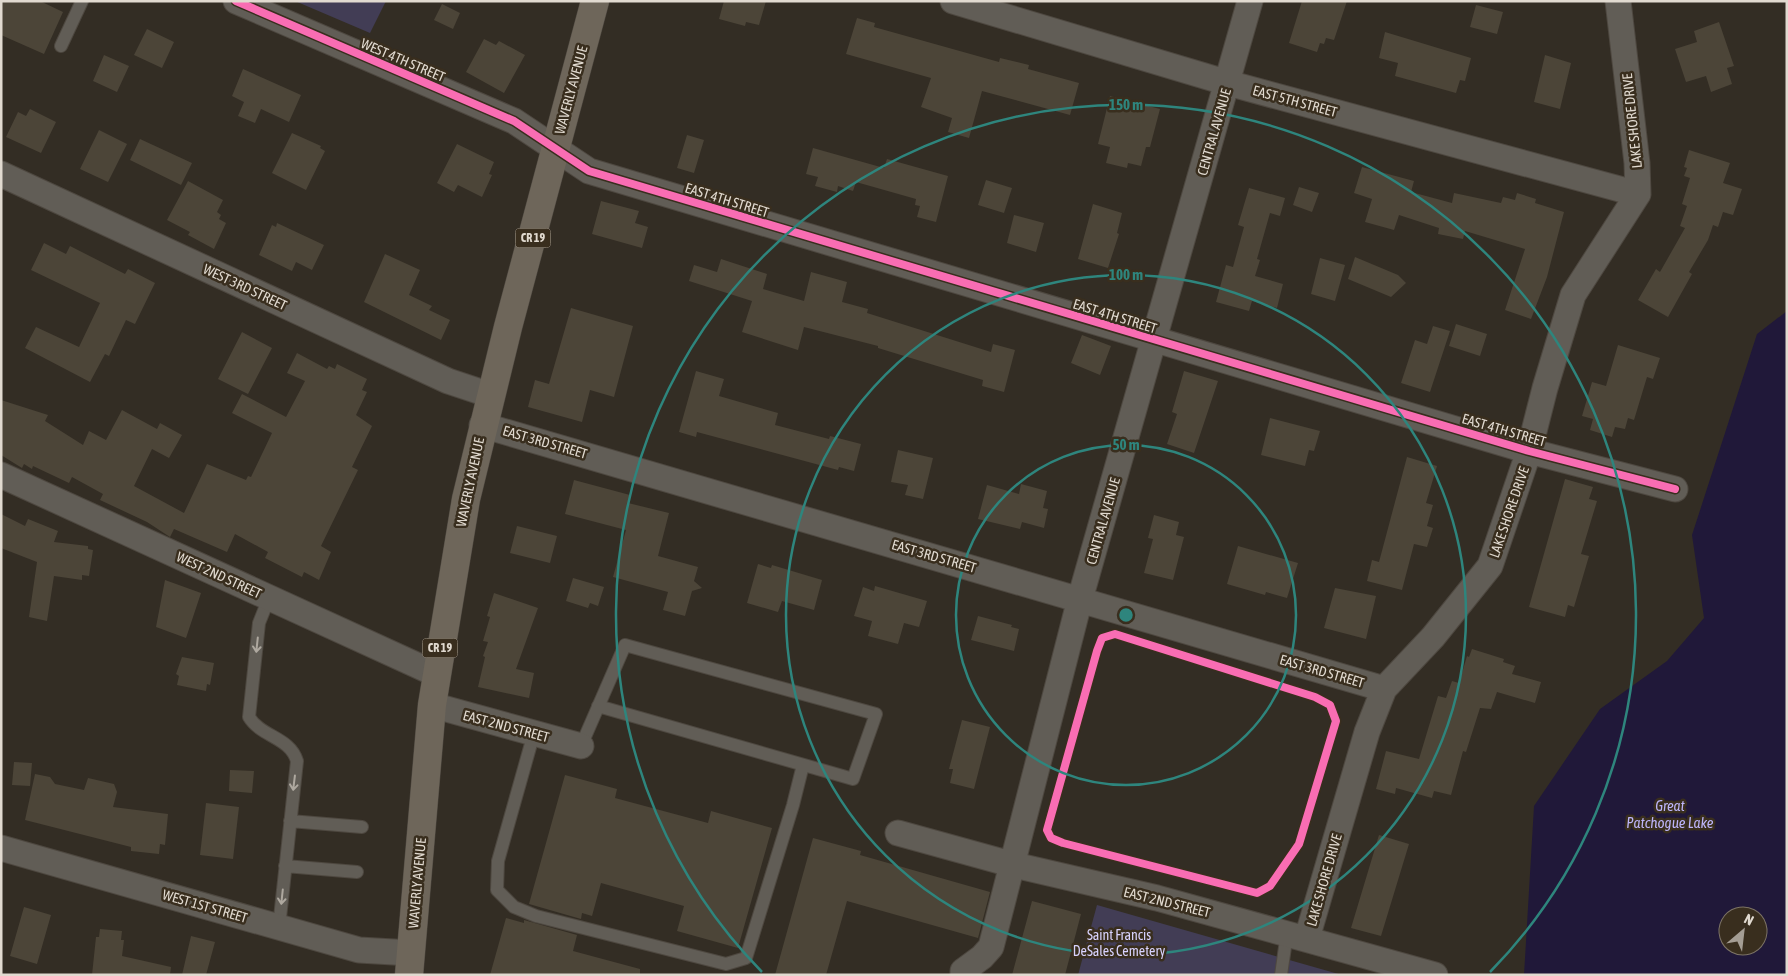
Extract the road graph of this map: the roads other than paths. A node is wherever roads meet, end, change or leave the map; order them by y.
1 (82, 1) edge
2 (236, 1) edge
3 (595, 1) edge
4 (953, 1) edge
5 (1250, 1) edge
6 (1618, 1) edge
7 (61, 46) dead end
8 (1228, 83) junction
9 (556, 148) junction
10 (1, 174) edge
11 (1638, 194) junction
12 (1156, 341) junction
13 (490, 395) junction
14 (482, 424) junction
15 (1529, 451) junction
16 (1, 475) edge
17 (1675, 489) dead end
18 (270, 598) junction
19 (1080, 599) junction
20 (436, 674) junction
21 (1384, 689) junction
22 (432, 705) junction
23 (598, 706) junction
24 (534, 733) junction
25 (581, 746) joint
26 (803, 765) junction
27 (290, 821) junction
28 (362, 827) dead end
29 (898, 832) dead end
30 (1, 848) edge
31 (1014, 865) junction
32 (285, 866) junction
33 (357, 872) dead end
34 (279, 927) junction
35 (1297, 936) junction
36 (410, 964) edge
37 (962, 975) edge
38 (1282, 975) edge
39 (1435, 975) edge

1 - 7 lane
2 - 9 street, WEST 4TH STREET
3 - 9 main road, WAVERLY AVENUE / CR 19
4 - 8 street, EAST 5TH STREET
5 - 8 street, CENTRAL AVENUE
6 - 11 street, LAKE SHORE DRIVE
8 - 11 street, EAST 5TH STREET
8 - 12 street, CENTRAL AVENUE
9 - 12 street, EAST 4TH STREET
9 - 13 main road, WAVERLY AVENUE / CR 19
10 - 13 street, WEST 3RD STREET
11 - 15 street, LAKE SHORE DRIVE
12 - 15 street, EAST 4TH STREET
12 - 19 street, CENTRAL AVENUE
13 - 14 main road, WAVERLY AVENUE / CR 19
14 - 19 street, EAST 3RD STREET
14 - 20 main road, WAVERLY AVENUE / CR 19
15 - 17 street, EAST 4TH STREET
15 - 21 street, LAKE SHORE DRIVE
16 - 18 street, WEST 2ND STREET
18 - 20 street, WEST 2ND STREET
18 -> 27 lane
19 - 21 street, EAST 3RD STREET
19 - 31 street, CENTRAL AVENUE
20 - 22 main road, WAVERLY AVENUE / CR 19
21 - 35 street, LAKE SHORE DRIVE
22 - 24 street, EAST 2ND STREET
22 - 36 main road, WAVERLY AVENUE / CR 19
23 - 25 lane
23 - 26 lane
23 - 26 lane
24 - 25 street, EAST 2ND STREET
24 - 26 lane
27 - 28 lane
27 - 32 lane
29 - 31 street, EAST 2ND STREET
30 - 34 street, WEST 1ST STREET
31 - 35 street, EAST 2ND STREET
31 - 37 street, CENTRAL AVENUE
32 - 33 lane
32 -> 34 lane
34 - 36 street, WEST 1ST STREET
35 - 38 lane
35 - 39 street, EAST 2ND STREET

